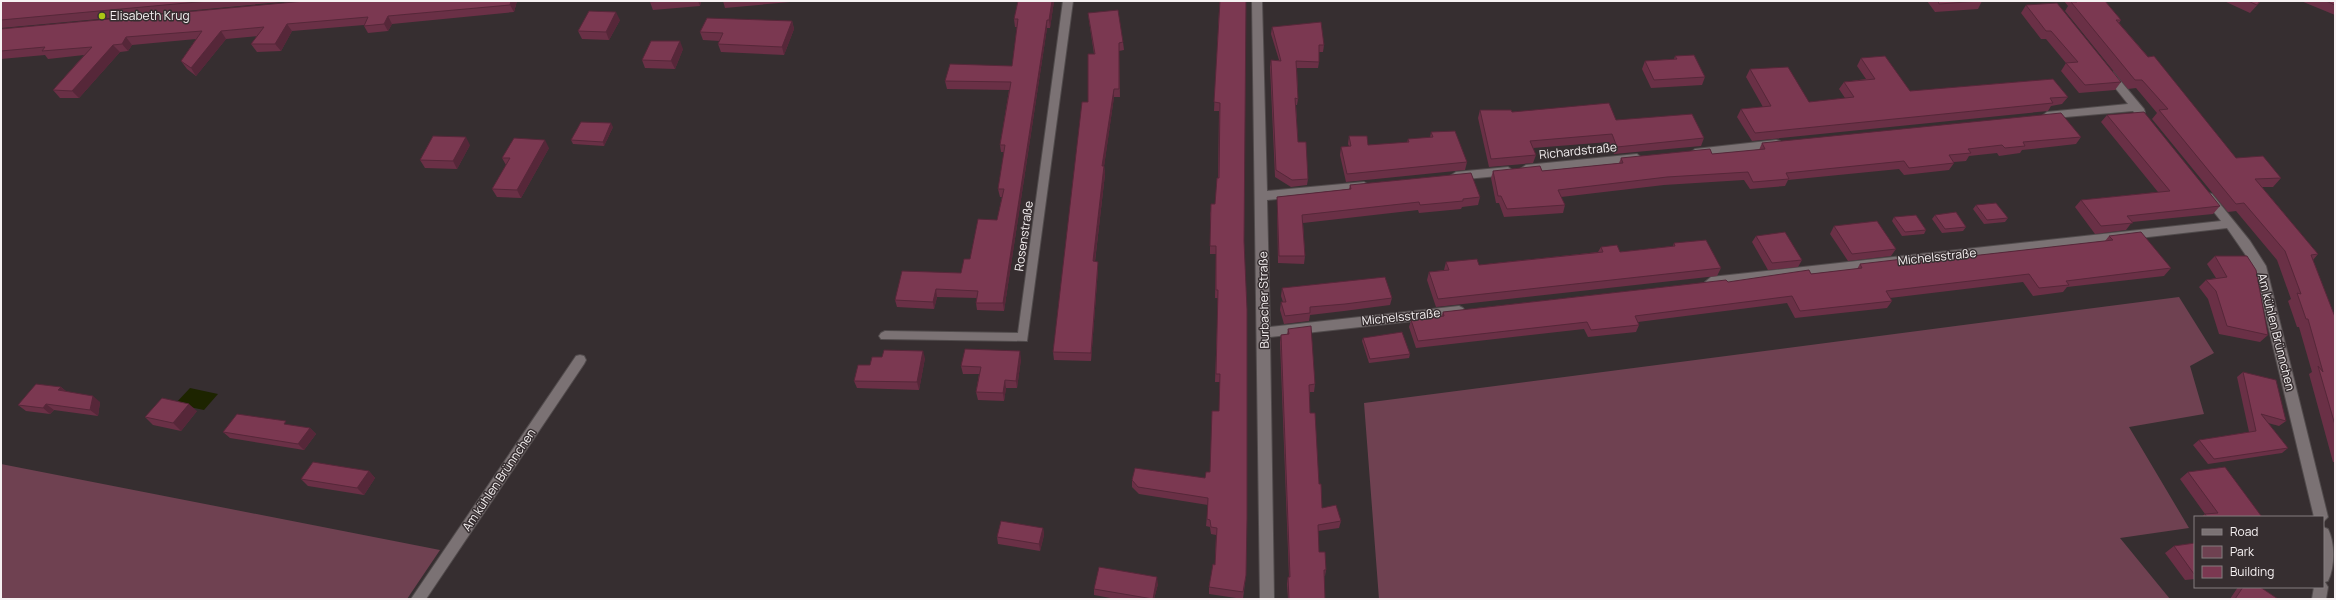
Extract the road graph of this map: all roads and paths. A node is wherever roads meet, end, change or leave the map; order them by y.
1 (1068, 1) edge
2 (1257, 1) edge
3 (2102, 66) edge
4 (2136, 107) junction
5 (2033, 118) edge
6 (2146, 120) edge
7 (1787, 143) edge
8 (1684, 154) edge
9 (1652, 157) edge
10 (1445, 178) edge
11 (1373, 185) edge
12 (2199, 187) edge
13 (1262, 196) junction
14 (2229, 224) junction
15 (1699, 284) edge
16 (1470, 310) edge
17 (1264, 333) junction
18 (885, 336) dead end
19 (580, 360) dead end
20 (2321, 516) edge
21 (2324, 541) edge
22 (2324, 570) edge
23 (2321, 588) edge
24 (418, 599) edge
25 (1267, 599) edge
26 (2319, 599) edge

1 - 18 street, Rosenstraße
2 - 13 street, Burbacher Straße
3 - 4 street
4 - 5 street
4 - 6 street
7 - 8 street
9 - 10 street, Richardstraße
11 - 13 street
12 - 14 street, Am kühlen Brünnchen
13 - 17 street, Burbacher Straße
14 - 15 street, Michelsstraße
14 - 20 street, Am kühlen Brünnchen
16 - 17 street, Michelsstraße
17 - 25 street, Burbacher Straße
19 - 24 street, Am kühlen Brünnchen
21 - 22 street
23 - 26 street

